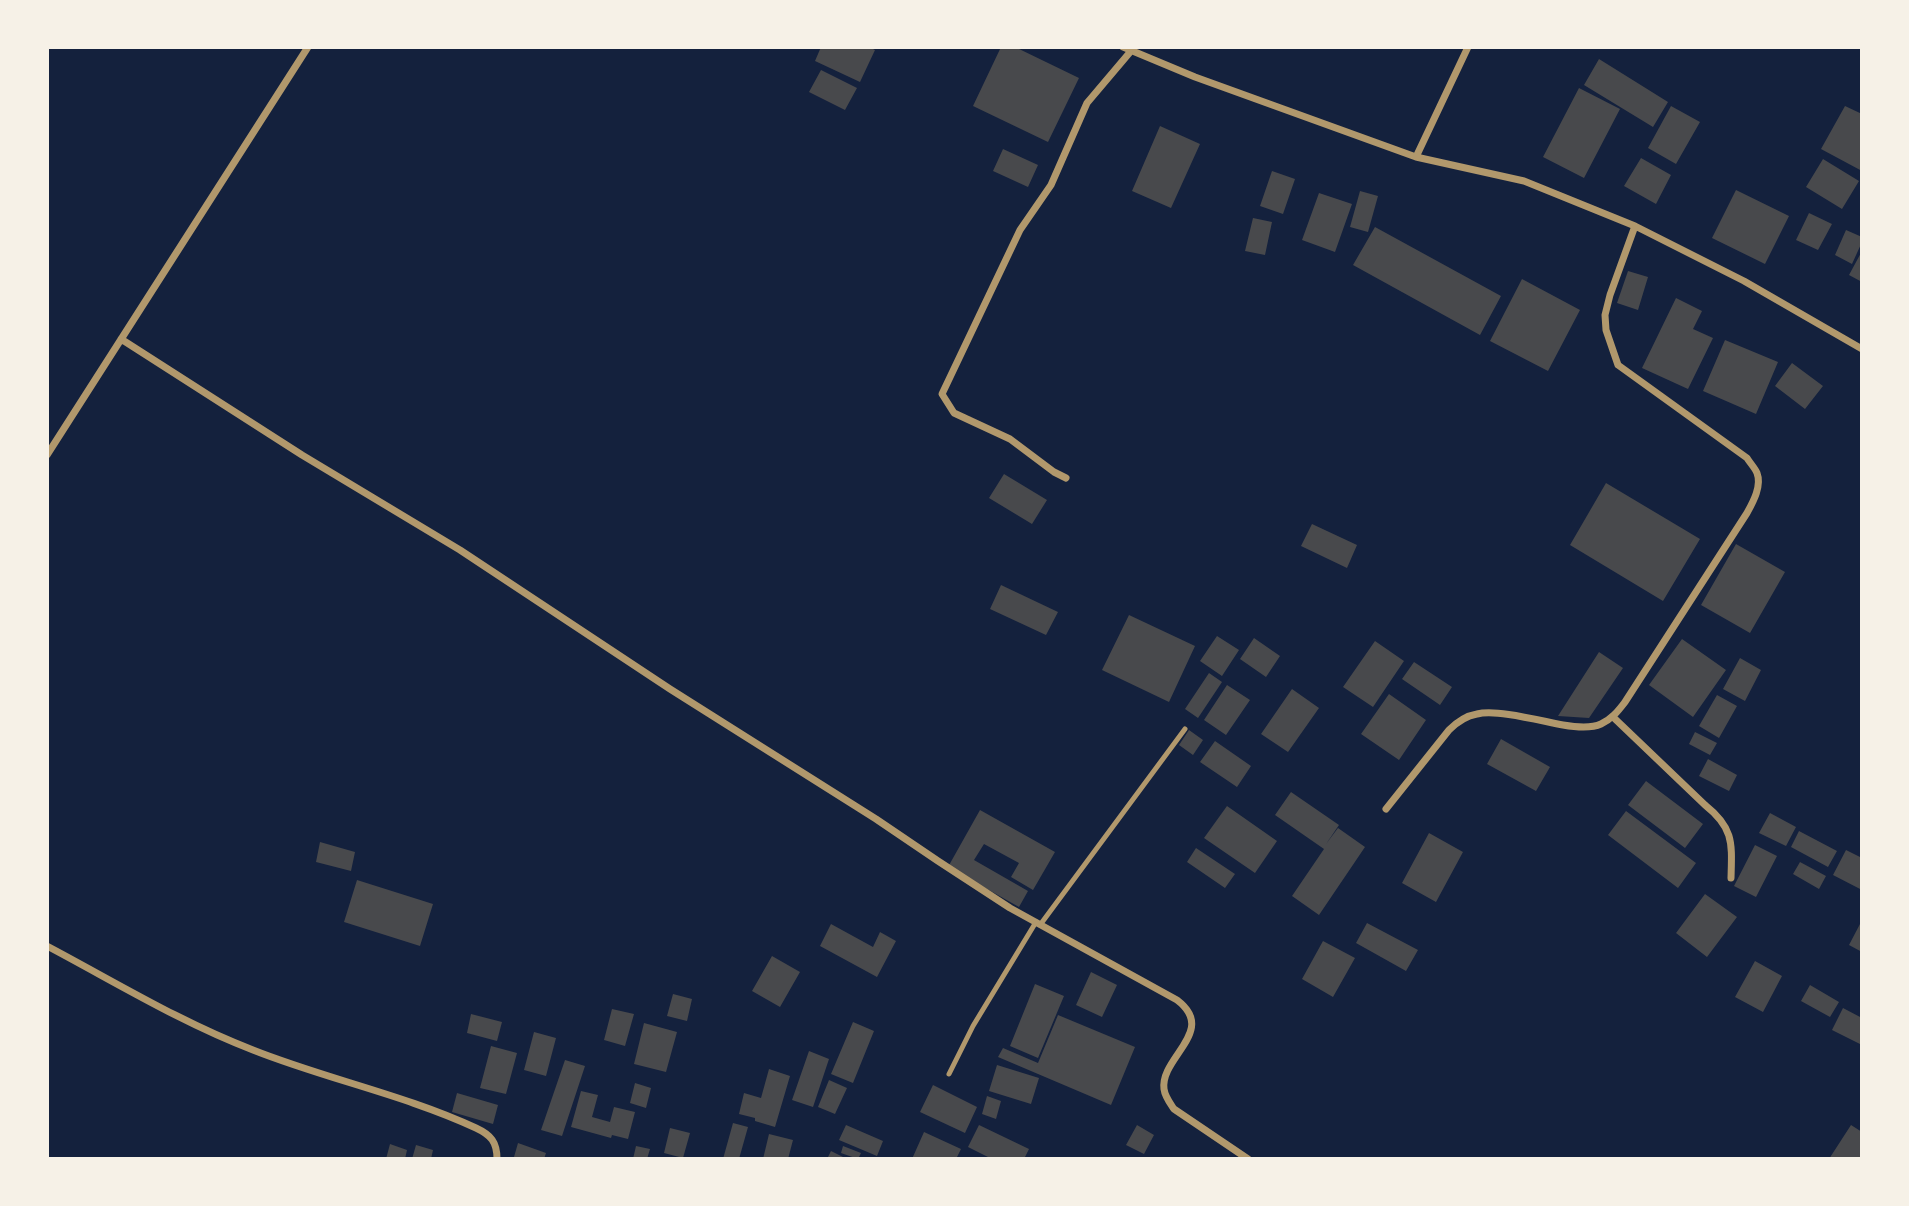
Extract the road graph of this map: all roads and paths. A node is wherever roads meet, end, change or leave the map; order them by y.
1 (308, 47) edge
2 (1123, 47) edge
3 (1468, 47) edge
4 (1131, 51) junction
5 (1416, 157) junction
6 (1635, 226) junction
7 (121, 339) junction
8 (1862, 349) edge
9 (47, 455) edge
10 (1066, 478) dead end
11 (1613, 717) junction
12 (1185, 729) dead end
13 (1386, 809) dead end
14 (1731, 878) dead end
15 (1038, 923) junction
16 (47, 946) edge
17 (950, 1073) dead end
18 (497, 1159) edge
19 (1248, 1159) edge

1 - 7 street
2 - 4 street
3 - 5 street
4 - 5 street
4 - 10 street
5 - 6 street
6 - 8 street
6 - 11 street
7 - 9 street
7 - 15 street
11 - 13 street
11 - 14 street
12 - 15 lane
15 - 17 lane
15 - 19 street
16 - 18 street

